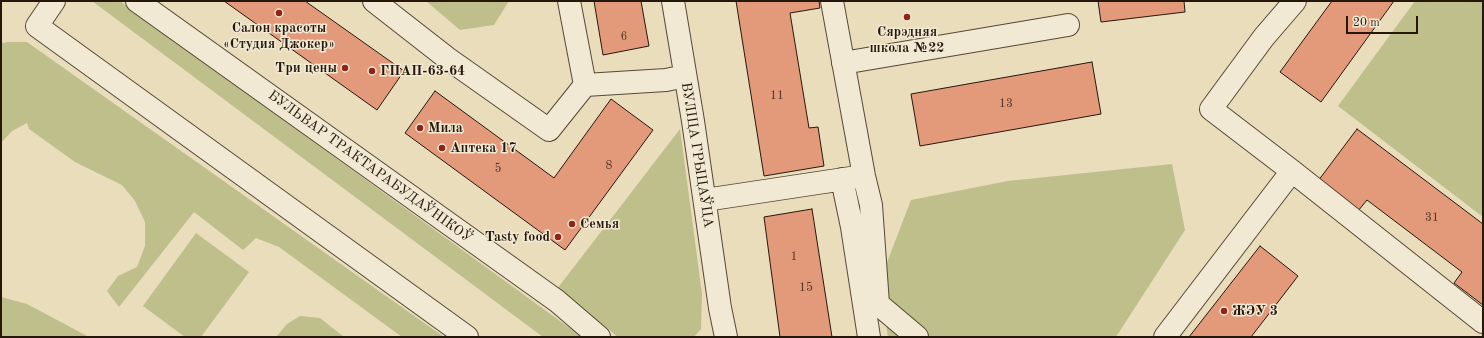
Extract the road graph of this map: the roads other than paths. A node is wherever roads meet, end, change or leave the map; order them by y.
1 (54, 1) edge
2 (137, 1) edge
3 (374, 1) edge
4 (569, 1) edge
5 (673, 1) edge
6 (832, 1) edge
7 (1295, 1) edge
8 (1068, 25) dead end
9 (844, 64) junction
10 (685, 76) junction
11 (585, 85) junction
12 (1292, 171) junction
13 (864, 176) junction
14 (842, 179) junction
15 (705, 200) junction
16 (720, 308) junction
17 (1483, 322) edge
18 (467, 337) edge
19 (599, 337) edge
20 (711, 337) edge
21 (726, 337) edge
22 (869, 337) edge
23 (917, 337) edge
24 (1165, 337) edge

1 - 18 street
2 - 19 street, БУЛЬВАР ТРАКТАРАБУДАЎНІКОЎ
3 - 11 street
4 - 11 street
5 - 10 street, ВУЛІЦА ГРЫЦАЎЦА
6 - 9 street
7 - 12 street
8 - 9 street
9 - 13 street
10 - 11 street
10 - 15 street, ВУЛІЦА ГРЫЦАЎЦА
12 - 17 street
12 - 24 street
13 - 14 street
13 - 23 street
14 - 15 street
14 - 22 street
15 - 16 street, ВУЛІЦА ГРЫЦАЎЦА
16 - 20 street, ВУЛІЦА ГРЫЦАЎЦА
16 - 21 street, ВУЛІЦА ГРЫЦАЎЦА

